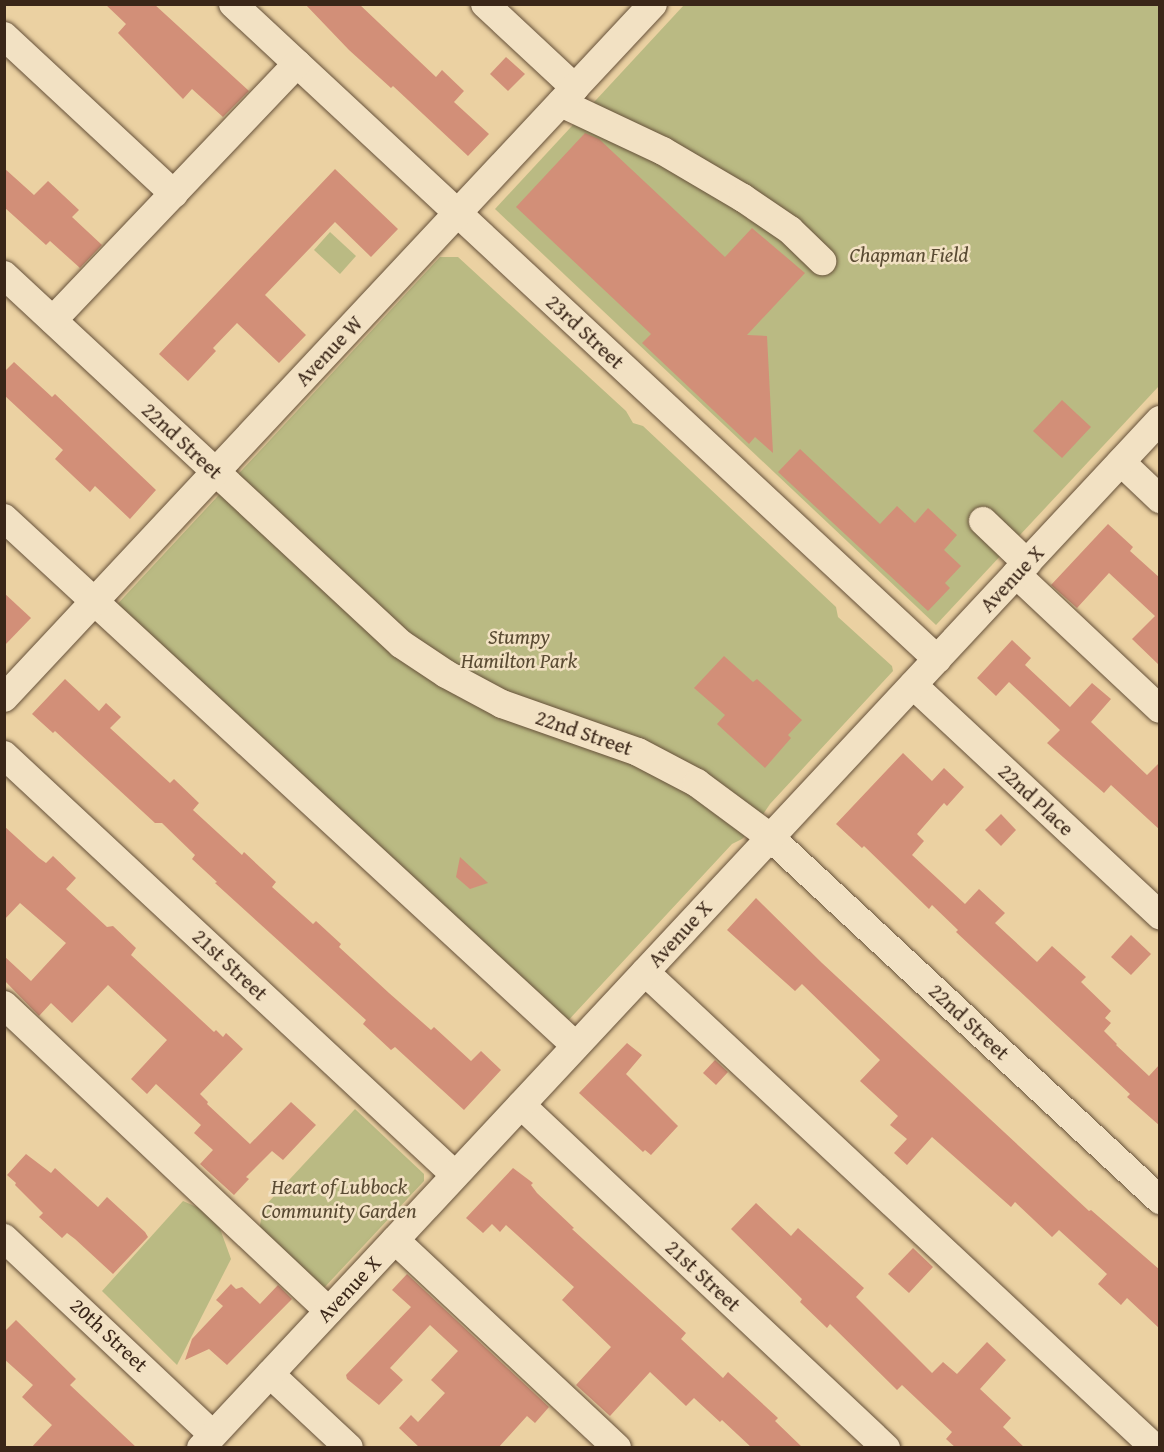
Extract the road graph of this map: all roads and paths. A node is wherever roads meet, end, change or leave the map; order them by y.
1 (232, 4) edge
2 (485, 4) edge
3 (653, 4) edge
4 (4, 36) edge
5 (297, 64) junction
6 (568, 95) junction
7 (174, 194) junction
8 (458, 213) junction
9 (822, 261) dead end
10 (4, 275) edge
11 (53, 320) junction
12 (1160, 420) edge
13 (1120, 462) junction
14 (216, 472) junction
15 (1160, 499) edge
16 (4, 518) edge
17 (983, 521) dead end
18 (1021, 568) junction
19 (95, 602) junction
20 (937, 659) junction
21 (913, 685) junction
22 (4, 698) edge
23 (1160, 709) edge
24 (4, 755) edge
25 (770, 837) junction
26 (1160, 915) edge
27 (645, 972) junction
28 (4, 1005) edge
29 (576, 1046) junction
30 (521, 1105) junction
31 (455, 1175) junction
32 (1160, 1200) edge
33 (4, 1238) edge
34 (395, 1240) junction
35 (329, 1311) junction
36 (270, 1374) junction
37 (207, 1441) edge
38 (349, 1448) edge
39 (617, 1448) edge
40 (886, 1448) edge
41 (1155, 1448) edge

1 - 5 street, 23rd Street
2 - 6 street
3 - 6 street, Avenue W
4 - 7 street
5 - 7 street
5 - 8 street, 23rd Street
6 - 8 street, Avenue W
6 - 9 street
7 - 11 street
8 - 14 street, Avenue W
8 - 20 street, 23rd Street
10 - 11 street, 22nd Street
11 - 14 street, 22nd Street
12 - 13 street, Avenue X
13 - 15 street
13 - 18 street, Avenue X
14 - 19 street, Avenue W
14 - 25 street, 22nd Street
16 - 19 street
17 - 18 street
18 - 20 street, Avenue X
18 - 23 street
19 - 22 street, Avenue W
19 - 29 street
20 - 21 street, Avenue X
21 - 25 street, Avenue X
21 - 26 street, 22nd Place
24 - 31 street, 21st Street
25 - 27 street, Avenue X
25 - 32 street, 22nd Street
27 - 29 street, Avenue X
27 - 41 street
28 - 35 street
29 - 30 street, Avenue X
30 - 31 street, Avenue X
30 - 40 street, 21st Street
31 - 34 street, Avenue X
33 - 37 street, 20th Street
34 - 35 street, Avenue X
34 - 39 street
35 - 36 street, Avenue X
36 - 37 street, Avenue X
36 - 38 street

